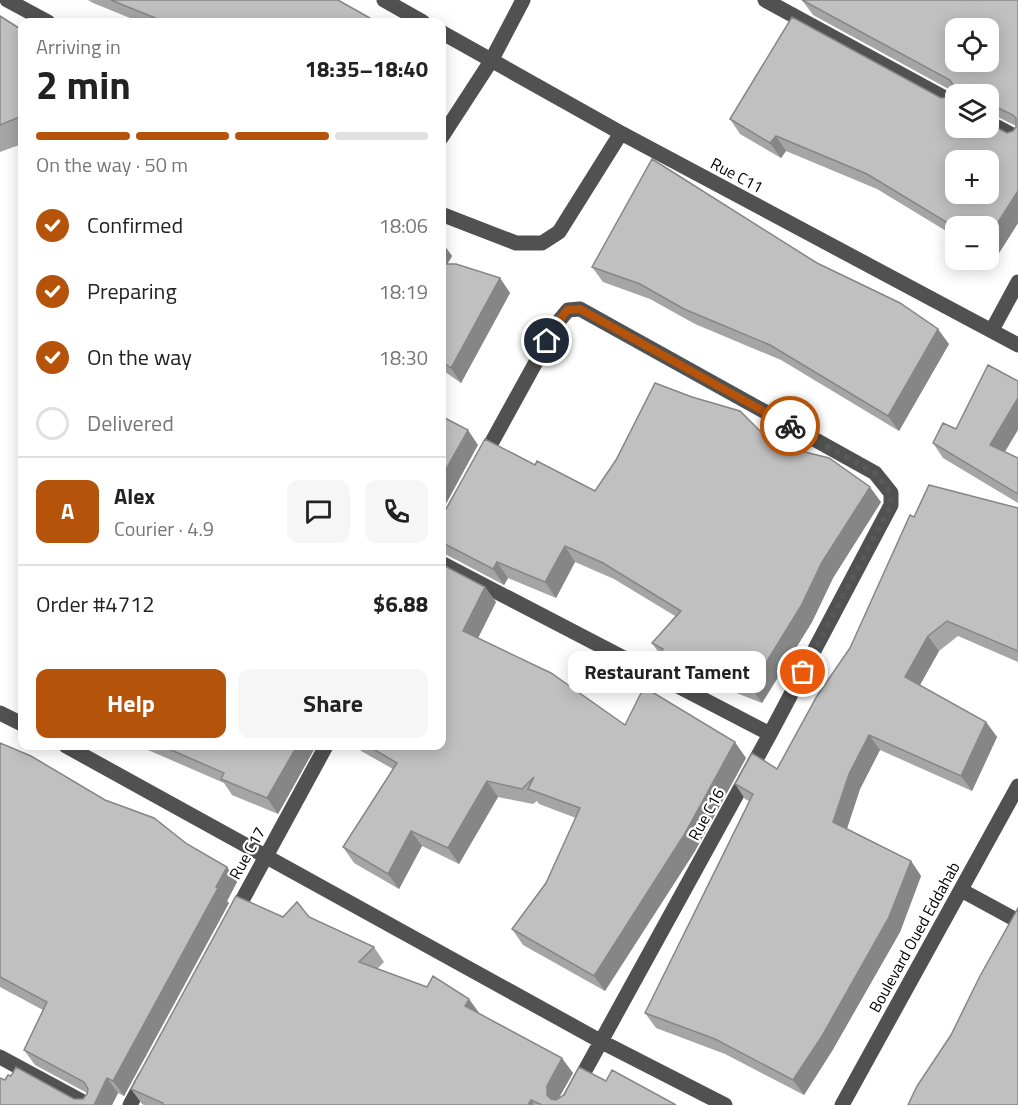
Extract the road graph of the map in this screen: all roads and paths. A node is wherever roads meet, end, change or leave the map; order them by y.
1 (7, 0) edge
2 (384, 0) edge
3 (523, 0) edge
4 (765, 0) edge
5 (41, 18) edge
6 (416, 18) edge
7 (446, 35) edge
8 (491, 61) junction
9 (945, 98) edge
10 (999, 128) edge
11 (446, 130) edge
12 (621, 133) junction
13 (1018, 138) edge
14 (446, 216) edge
15 (1018, 282) edge
16 (992, 330) junction
17 (1018, 345) edge
18 (474, 473) edge
19 (446, 567) edge
20 (0, 713) edge
21 (18, 722) edge
22 (770, 734) junction
23 (73, 750) edge
24 (324, 750) edge
25 (1018, 786) edge
26 (266, 855) junction
27 (961, 890) junction
28 (1018, 921) edge
29 (226, 928) edge
30 (602, 1042) junction
31 (0, 1057) edge
32 (153, 1063) edge
33 (89, 1105) edge
34 (130, 1105) edge
35 (566, 1105) edge
36 (725, 1105) edge
37 (842, 1105) edge

1 - 5 street
2 - 6 street
3 - 8 street
4 - 9 street
7 - 8 street, Rue C11
8 - 11 street
8 - 12 street, Rue C11
10 - 13 street
12 - 14 street
12 - 16 street, Rue C11
15 - 16 street
16 - 17 street, Rue C11
18 - 22 street, Rue C16
19 - 22 street
20 - 21 street
22 - 30 street, Rue C16
23 - 26 street
24 - 26 street, Rue C17
25 - 27 street, Boulevard Oued Eddahab
26 - 29 street, Rue C17
26 - 30 street
27 - 28 street
27 - 37 street, Boulevard Oued Eddahab
30 - 35 street, Rue C16
30 - 36 street
31 - 33 street
32 - 34 street

